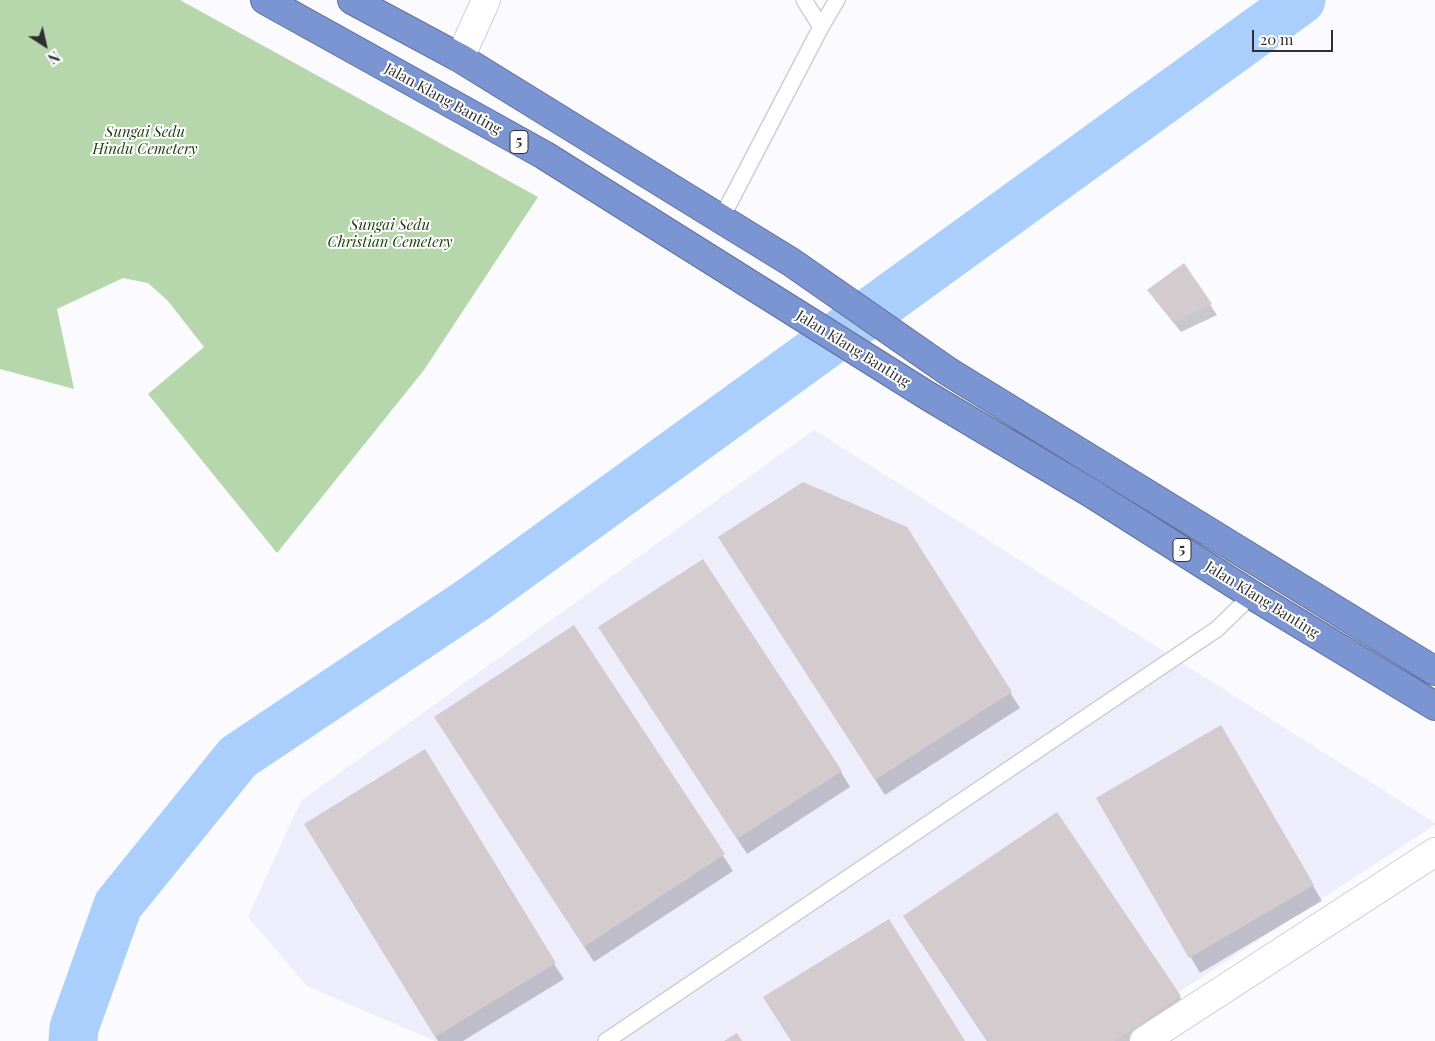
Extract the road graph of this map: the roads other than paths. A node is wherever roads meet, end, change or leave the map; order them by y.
1 (265, 0) edge
2 (352, 0) edge
3 (486, 0) edge
4 (804, 0) edge
5 (837, 0) edge
6 (821, 27) junction
7 (460, 58) junction
8 (721, 219) junction
9 (1252, 595) junction
10 (1435, 670) edge
11 (1435, 706) edge
12 (1435, 852) edge
13 (606, 1041) edge
14 (1144, 1041) edge

1 - 9 highway, Jalan Klang Banting / 5
2 - 7 highway, Jalan Klang Banting / 5
3 - 7 street
4 - 6 lane
5 - 6 lane
6 - 8 lane
7 - 8 highway, Jalan Klang Banting / 5
8 - 10 highway, Jalan Klang Banting / 5
9 - 11 highway, Jalan Klang Banting / 5
9 - 13 lane
12 - 14 street

